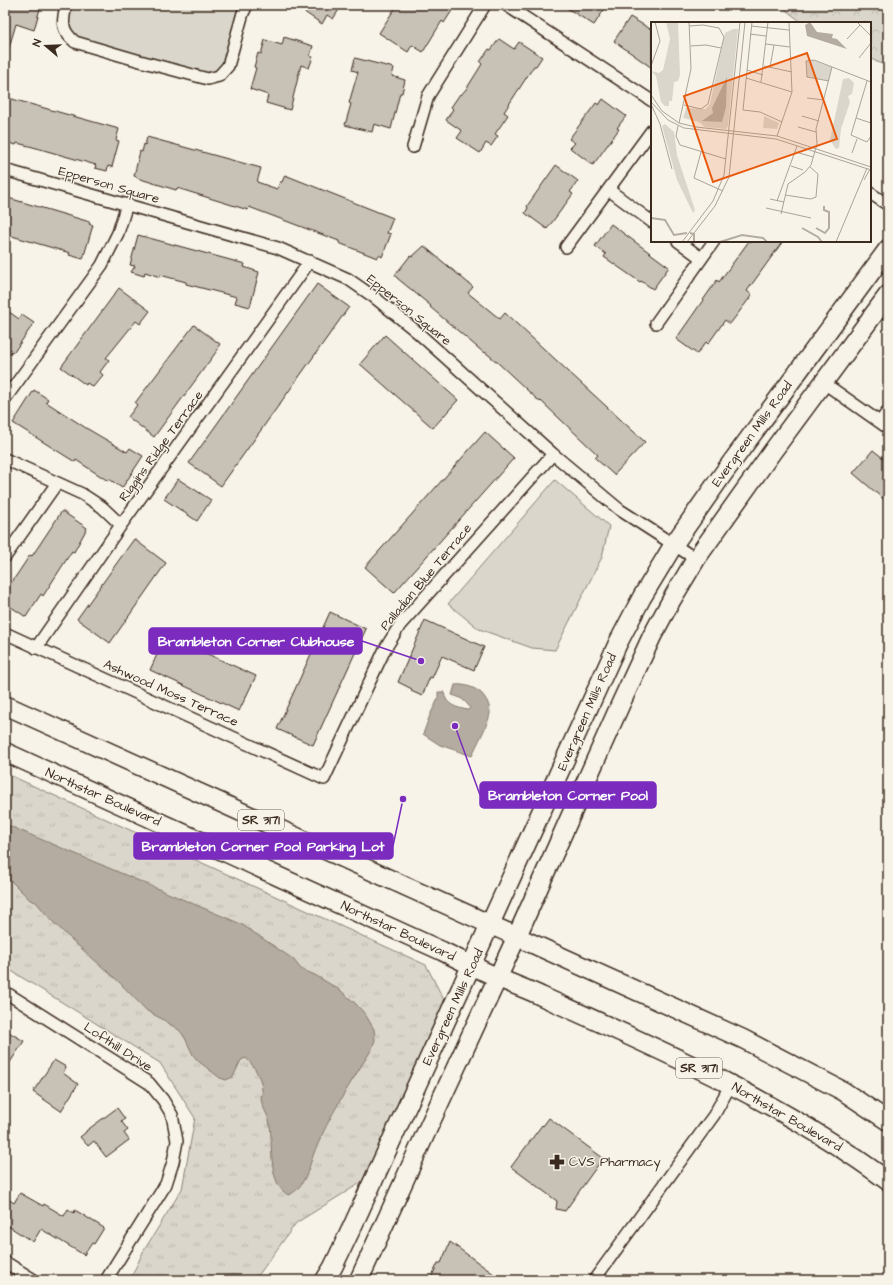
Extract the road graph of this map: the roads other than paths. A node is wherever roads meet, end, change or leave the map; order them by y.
1 (66, 5) edge
2 (247, 5) edge
3 (485, 5) edge
4 (506, 5) edge
5 (651, 100) edge
6 (651, 131) edge
7 (413, 147) dead end
8 (5, 170) edge
9 (609, 190) junction
10 (871, 194) edge
11 (127, 204) junction
12 (888, 205) edge
13 (651, 221) edge
14 (679, 242) edge
15 (713, 242) edge
16 (566, 247) dead end
17 (888, 249) edge
18 (702, 258) junction
19 (310, 261) junction
20 (888, 295) edge
21 (656, 323) dead end
22 (824, 383) junction
23 (9, 384) edge
24 (5, 399) edge
25 (888, 411) edge
26 (884, 425) edge
27 (553, 454) junction
28 (5, 459) edge
29 (57, 483) junction
30 (121, 525) junction
31 (674, 544) junction
32 (5, 556) edge
33 (696, 559) junction
34 (5, 633) edge
35 (36, 648) junction
36 (5, 705) edge
37 (5, 752) edge
38 (324, 779) joint
39 (491, 925) junction
40 (517, 936) junction
41 (472, 966) junction
42 (498, 978) junction
43 (5, 992) edge
44 (731, 1084) junction
45 (888, 1121) edge
46 (888, 1181) edge
47 (5, 1262) edge
48 (331, 1276) edge
49 (34, 1280) edge
50 (106, 1280) edge
51 (359, 1280) edge
52 (594, 1280) edge

1 - 2 street
3 - 7 street
4 - 5 street
6 - 9 street
8 - 11 street, Epperson Square
9 - 13 street
9 - 16 street
10 - 12 street
11 - 19 street, Epperson Square
11 - 23 street
14 - 18 street
15 - 18 street
17 - 31 main road, Evergreen Mills Road
18 - 21 street
19 - 27 street, Epperson Square
19 - 30 street, Riggins Ridge Terrace
20 - 22 main road, Evergreen Mills Road
22 - 26 street
22 - 33 main road, Evergreen Mills Road
23 - 24 street
25 - 26 street
27 - 31 street, Epperson Square
27 - 38 street, Palladian Blue Terrace
28 - 29 street
29 - 30 street
29 - 32 street
30 - 35 street, Riggins Ridge Terrace
31 - 33 street, Epperson Square
31 - 39 main road, Evergreen Mills Road
33 - 40 main road, Evergreen Mills Road
34 - 35 street, Ashwood Moss Terrace
35 - 38 street, Ashwood Moss Terrace
36 - 39 main road, SR 3171
37 - 41 main road, Northstar Boulevard / SR 3171
39 - 40 main road, SR 3171
39 - 41 main road, Evergreen Mills Road
40 - 42 main road, Evergreen Mills Road
40 - 45 main road, SR 3171
41 - 42 main road, Northstar Boulevard / SR 3171
41 - 48 main road, Evergreen Mills Road
42 - 44 main road, Northstar Boulevard / SR 3171
42 - 51 main road, Evergreen Mills Road
43 - 50 street, Lofthill Drive
44 - 46 main road, Northstar Boulevard / SR 3171
44 - 52 street
47 - 49 street

